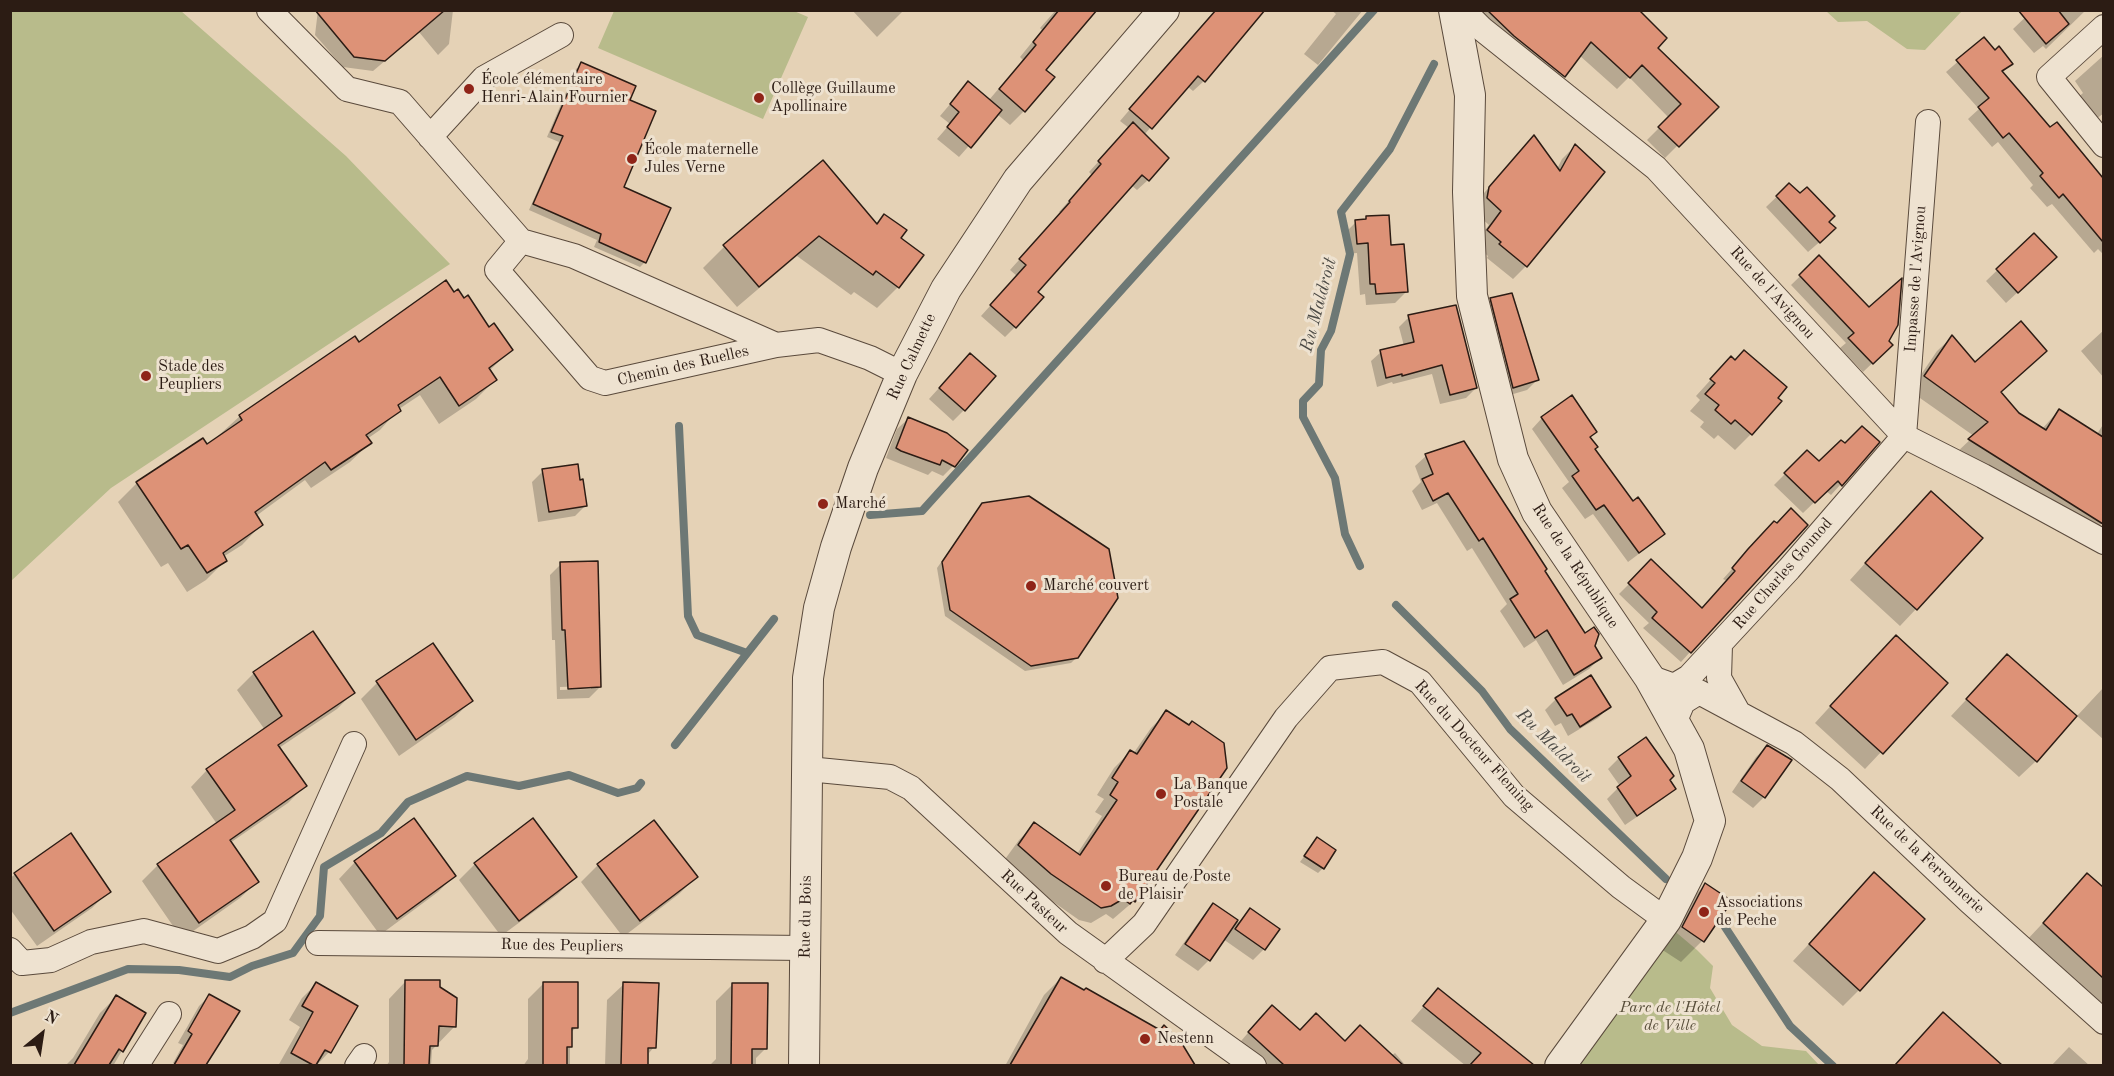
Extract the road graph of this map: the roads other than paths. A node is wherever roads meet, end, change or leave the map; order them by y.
1 (269, 10) edge
2 (1164, 10) edge
3 (1454, 10) edge
4 (1463, 10) edge
5 (2103, 27) edge
6 (561, 35) dead end
7 (1928, 122) dead end
8 (430, 137) junction
9 (2103, 145) edge
10 (521, 241) junction
11 (776, 345) junction
12 (902, 374) junction
13 (1904, 436) junction
14 (2103, 542) edge
15 (1720, 645) junction
16 (1649, 677) junction
17 (1739, 713) junction
18 (1674, 723) junction
19 (354, 744) dead end
20 (808, 769) junction
21 (1666, 920) junction
22 (318, 943) dead end
23 (806, 948) junction
24 (10, 950) edge
25 (1105, 961) junction
26 (169, 1014) dead end
27 (2103, 1022) edge
28 (136, 1065) edge
29 (804, 1065) edge
30 (1254, 1065) edge
31 (1560, 1065) edge

1 - 8 street
2 - 12 street, Rue Calmette
3 - 16 street, Rue de la République
4 - 13 street, Rue de l'Avignou
5 - 9 street
6 - 8 street
7 - 13 street, Impasse de l'Avignou
8 - 10 street
10 - 11 street, Chemin des Ruelles
10 - 11 street, Chemin des Ruelles
11 - 12 street, Chemin des Ruelles
12 - 20 street, Rue Calmette
13 - 14 street, Rue de l'Avignou
13 - 15 street, Rue Charles Gounod
15 - 16 street, Rue Charles Gounod
15 - 17 street
16 - 18 street, Rue de la République
17 - 18 street, Rue de la Ferronnerie
17 - 27 street, Rue de la Ferronnerie
18 - 21 street, Rue de la République
19 - 24 street
20 - 23 street, Rue du Bois
20 - 25 street, Rue Pasteur
21 - 25 street, Rue du Docteur Fleming
21 - 31 street, Rue de la République
22 - 23 street, Rue des Peupliers
23 - 29 street, Rue du Bois
25 - 30 street, Rue Pasteur
26 - 28 street

